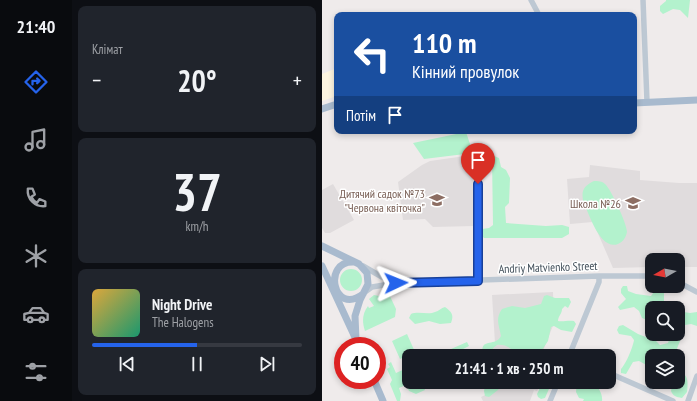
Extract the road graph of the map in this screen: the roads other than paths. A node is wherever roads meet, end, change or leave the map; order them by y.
1 (532, 0) edge
2 (643, 0) edge
3 (538, 12) edge
4 (697, 100) edge
5 (637, 102) edge
6 (647, 102) junction
7 (334, 105) edge
8 (322, 109) edge
9 (477, 155) dead end
10 (322, 246) edge
11 (359, 264) junction
12 (322, 266) edge
13 (599, 276) junction
14 (645, 276) edge
15 (478, 281) junction
16 (396, 283) junction
17 (685, 286) edge
18 (332, 288) junction
19 (365, 292) junction
20 (697, 292) edge
21 (355, 337) edge
22 (357, 337) edge
23 (573, 349) edge
24 (616, 376) edge
25 (697, 376) edge
26 (377, 389) edge
27 (555, 389) edge
28 (382, 401) edge
29 (550, 401) edge
30 (674, 401) edge
31 (688, 401) edge

1 - 3 street
2 - 6 street
4 - 6 main road
5 - 6 main road
7 - 8 main road
9 - 15 street
10 - 11 main road
11 - 16 street
11 - 18 main road
11 - 19 main road
12 - 18 main road
13 - 14 street, Andriy Matvienko Street
13 - 15 street, Andriy Matvienko Street
13 - 23 street
15 - 16 street, Andriy Matvienko Street
16 - 19 street, Andriy Matvienko Street
17 - 20 street
18 - 19 main road
18 - 21 main road
19 - 22 main road
24 - 30 street
25 - 31 street
26 - 28 main road
27 - 29 street

